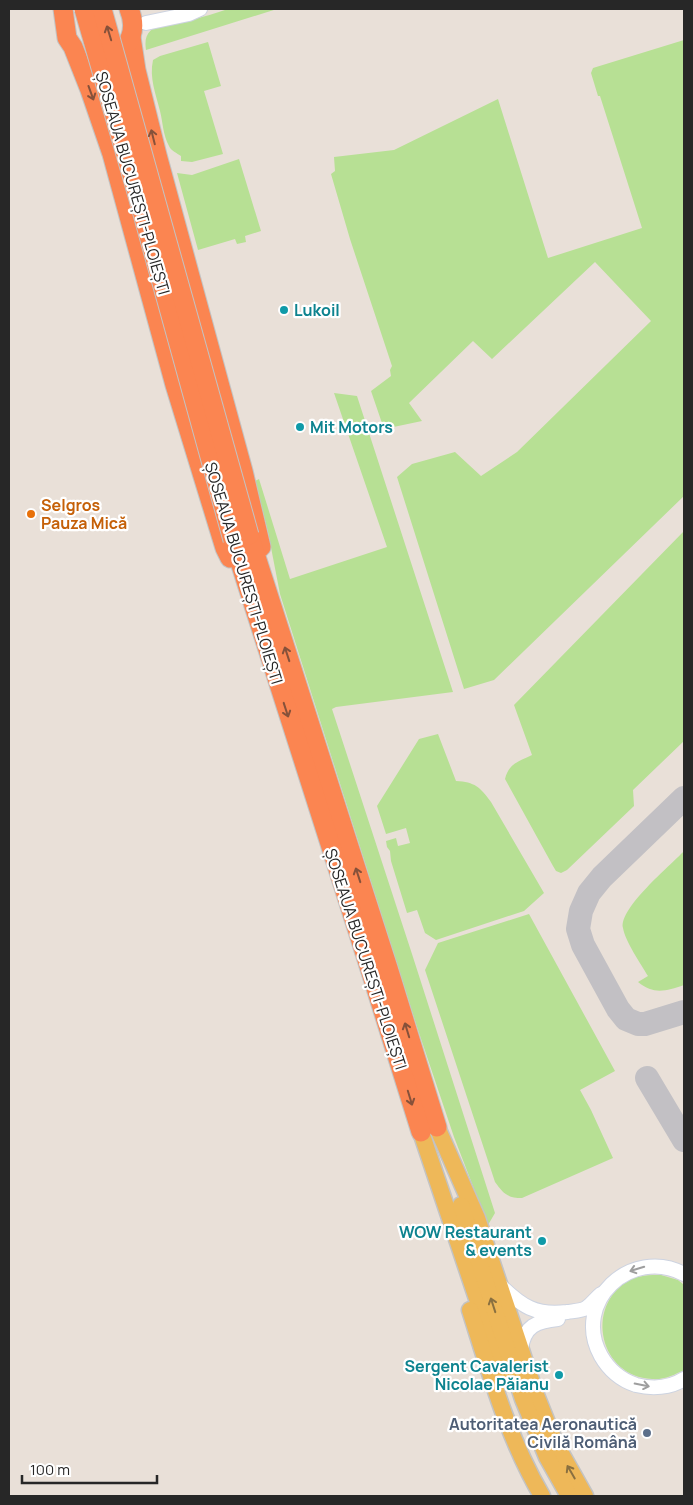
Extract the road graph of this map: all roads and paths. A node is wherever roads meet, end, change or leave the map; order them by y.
1 (84, 9) edge
2 (102, 9) edge
3 (129, 9) edge
4 (152, 9) edge
5 (200, 9) edge
6 (66, 13) edge
7 (136, 31) junction
8 (73, 47) junction
9 (241, 537) junction
10 (259, 594) junction
11 (429, 1129) junction
12 (684, 1274) edge
13 (500, 1285) junction
14 (588, 1311) junction
15 (546, 1317) junction
16 (521, 1349) junction
17 (684, 1379) edge
18 (542, 1496) edge
19 (556, 1496) edge
20 (569, 1496) edge
21 (585, 1496) edge

1 - 9 highway, ȘOSEAUA BUCUREȘTI-PLOIEȘTI, bridge
9 -> 2 highway, ȘOSEAUA BUCUREȘTI-PLOIEȘTI, bridge
3 - 7 highway
4 - 7 street
5 - 7 street
6 - 8 highway
7 - 8 highway
10 -> 7 highway
8 -> 10 highway
9 - 10 highway, ȘOSEAUA BUCUREȘTI-PLOIEȘTI
10 - 11 highway, ȘOSEAUA BUCUREȘTI-PLOIEȘTI
11 - 13 main road, ȘOSEAUA BUCUREȘTI-PLOIEȘTI
11 - 18 main road, ȘOSEAUA BUCUREȘTI-PLOIEȘTI
11 - 19 main road, ȘOSEAUA BUCUREȘTI-PLOIEȘTI
20 -> 11 main road, ȘOSEAUA BUCUREȘTI-PLOIEȘTI
12 -> 14 street
13 - 15 street
13 - 16 main road, ȘOSEAUA BUCUREȘTI-PLOIEȘTI
14 - 15 street
14 -> 17 street
15 - 16 street
21 -> 16 main road, ȘOSEAUA BUCUREȘTI-PLOIEȘTI

